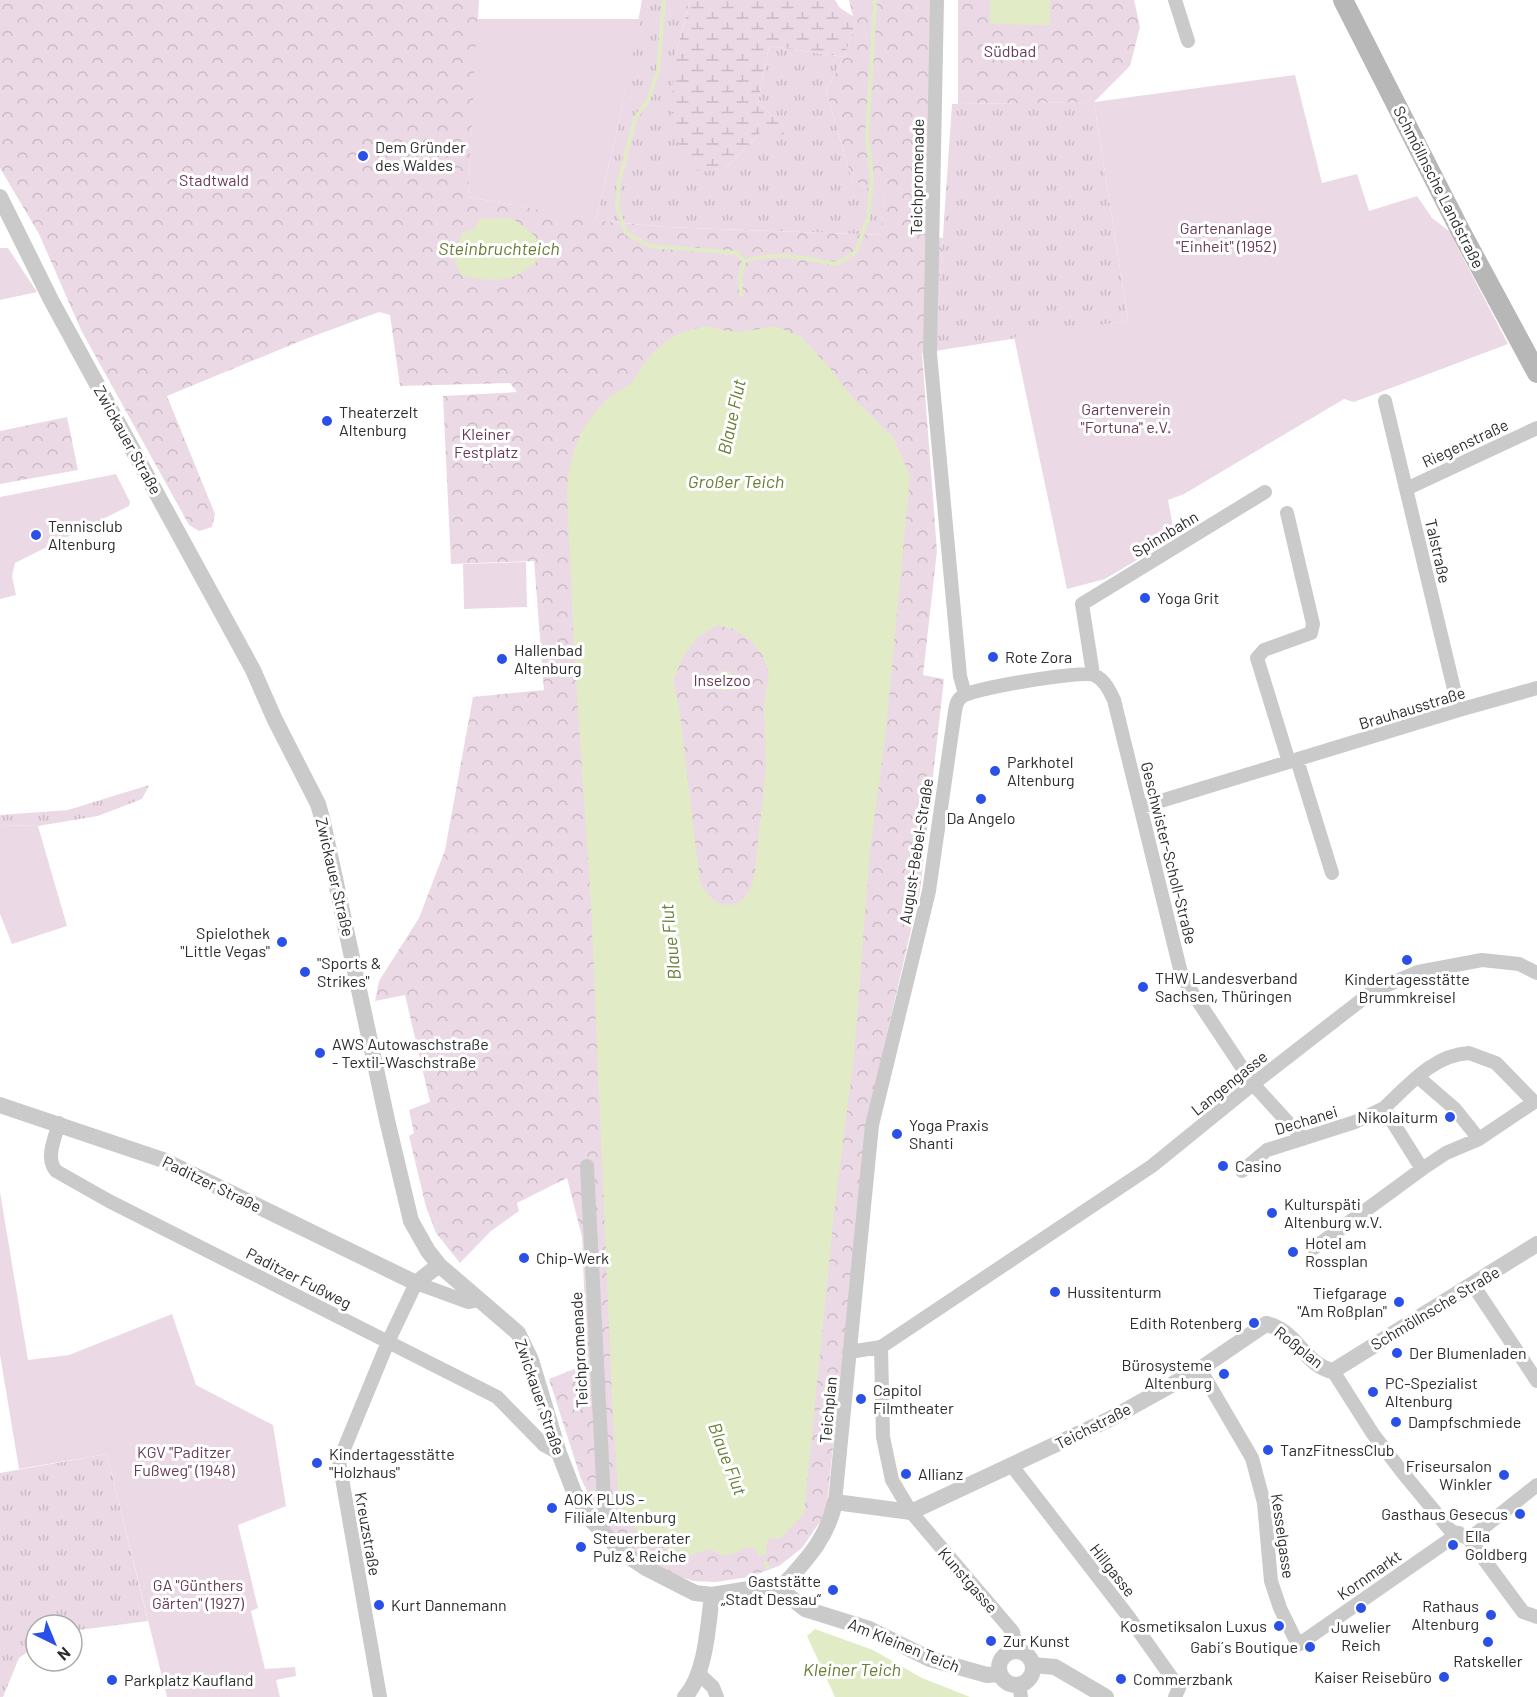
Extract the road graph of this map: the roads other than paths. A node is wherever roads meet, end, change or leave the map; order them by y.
1 (937, 0) edge
2 (1175, 0) edge
3 (1343, 0) edge
4 (1188, 41) dead end
5 (0, 197) edge
6 (5, 218) edge
7 (1537, 373) edge
8 (1385, 401) dead end
9 (1537, 428) edge
10 (1406, 489) junction
11 (1265, 492) dead end
12 (1287, 513) dead end
13 (1093, 674) junction
14 (1537, 688) edge
15 (965, 694) junction
16 (1459, 710) junction
17 (1293, 761) junction
18 (1141, 807) junction
19 (1332, 873) dead end
20 (1537, 973) edge
21 (1418, 1077) junction
22 (1253, 1084) junction
23 (0, 1105) edge
24 (1384, 1108) junction
25 (59, 1123) junction
26 (1304, 1139) junction
27 (1479, 1139) junction
28 (587, 1166) dead end
29 (1422, 1169) junction
30 (1242, 1171) dead end
31 (1537, 1244) edge
32 (1314, 1248) dead end
33 (440, 1265) junction
34 (416, 1283) junction
35 (1473, 1285) junction
36 (479, 1300) junction
37 (1266, 1324) joint
38 (388, 1342) junction
39 (881, 1347) junction
40 (849, 1352) junction
41 (1200, 1369) junction
42 (1333, 1371) junction
43 (1537, 1382) edge
44 (559, 1453) junction
45 (1012, 1466) junction
46 (1537, 1485) edge
47 (836, 1502) junction
48 (911, 1512) junction
49 (601, 1531) junction
50 (1464, 1536) junction
51 (780, 1589) junction
52 (712, 1595) junction
53 (1537, 1617) edge
54 (1298, 1645) joint
55 (1017, 1651) junction
56 (1033, 1665) junction
57 (699, 1674) junction
58 (1000, 1674) junction
59 (1020, 1690) edge
60 (1177, 1692) edge
61 (380, 1697) edge
62 (685, 1697) edge
63 (717, 1697) edge
64 (1106, 1697) edge

1 - 15 street, Teichpromenade
2 - 4 street
3 - 7 main road, Schmöllnsche Landstraße
5 - 6 street, Zwickauer Straße
6 - 33 street, Zwickauer Straße
8 - 10 street, Talstraße
9 - 10 street, Riegenstraße
10 - 16 street, Talstraße
11 - 13 street, Spinnbahn
12 - 17 street
13 - 15 street
13 - 18 street, Geschwister-Scholl-Straße
14 - 16 street, Brauhausstraße
15 - 40 street, August-Bebel-Straße
16 - 17 street, Brauhausstraße
17 - 18 street, Brauhausstraße
17 - 19 street
18 - 22 street, Geschwister-Scholl-Straße
20 - 22 street, Langengasse
21 - 24 street, Dechanei
21 - 27 street
21 - 27 street, Dechanei
22 - 26 street, Geschwister-Scholl-Straße
22 - 39 street, Langengasse
23 - 25 street, Paditzer Straße
24 - 26 street, Dechanei
24 - 29 street
25 - 34 street, Paditzer Straße
25 - 38 street, Paditzer Fußweg
26 - 30 street, Dechanei
27 - 29 street
28 - 49 street, Teichpromenade
29 - 32 street
31 - 35 street, Schmöllnsche Straße
33 - 34 street
33 - 36 street, Zwickauer Straße
34 - 36 street, Paditzer Straße
34 - 38 street, Kreuzstraße
35 - 42 street, Schmöllnsche Straße
35 - 43 street
36 - 44 street, Zwickauer Straße
37 - 41 street, Teichstraße
37 - 42 street, Roßplan
38 - 44 street, Paditzer Fußweg
38 - 61 street, Kreuzstraße
39 - 40 street
39 - 48 street
40 - 47 street, Teichplan
41 - 45 street, Teichstraße
41 - 54 street, Kesselgasse
42 - 50 street
44 - 49 street, Zwickauer Straße
45 - 48 street, Teichstraße
45 - 60 street, Hillgasse
46 - 50 street, Kornmarkt
47 - 48 street
47 - 51 street
48 - 55 street, Kunstgasse
49 - 52 street, Zwickauer Straße
50 - 53 street
50 - 54 street, Kornmarkt
51 - 52 street
51 - 58 street, Am Kleinen Teich
52 - 57 street
55 - 56 street
55 - 58 street
56 - 59 street, Am Kleinen Teich
56 - 64 street
57 - 62 street
57 - 63 street
58 - 59 street, Am Kleinen Teich

